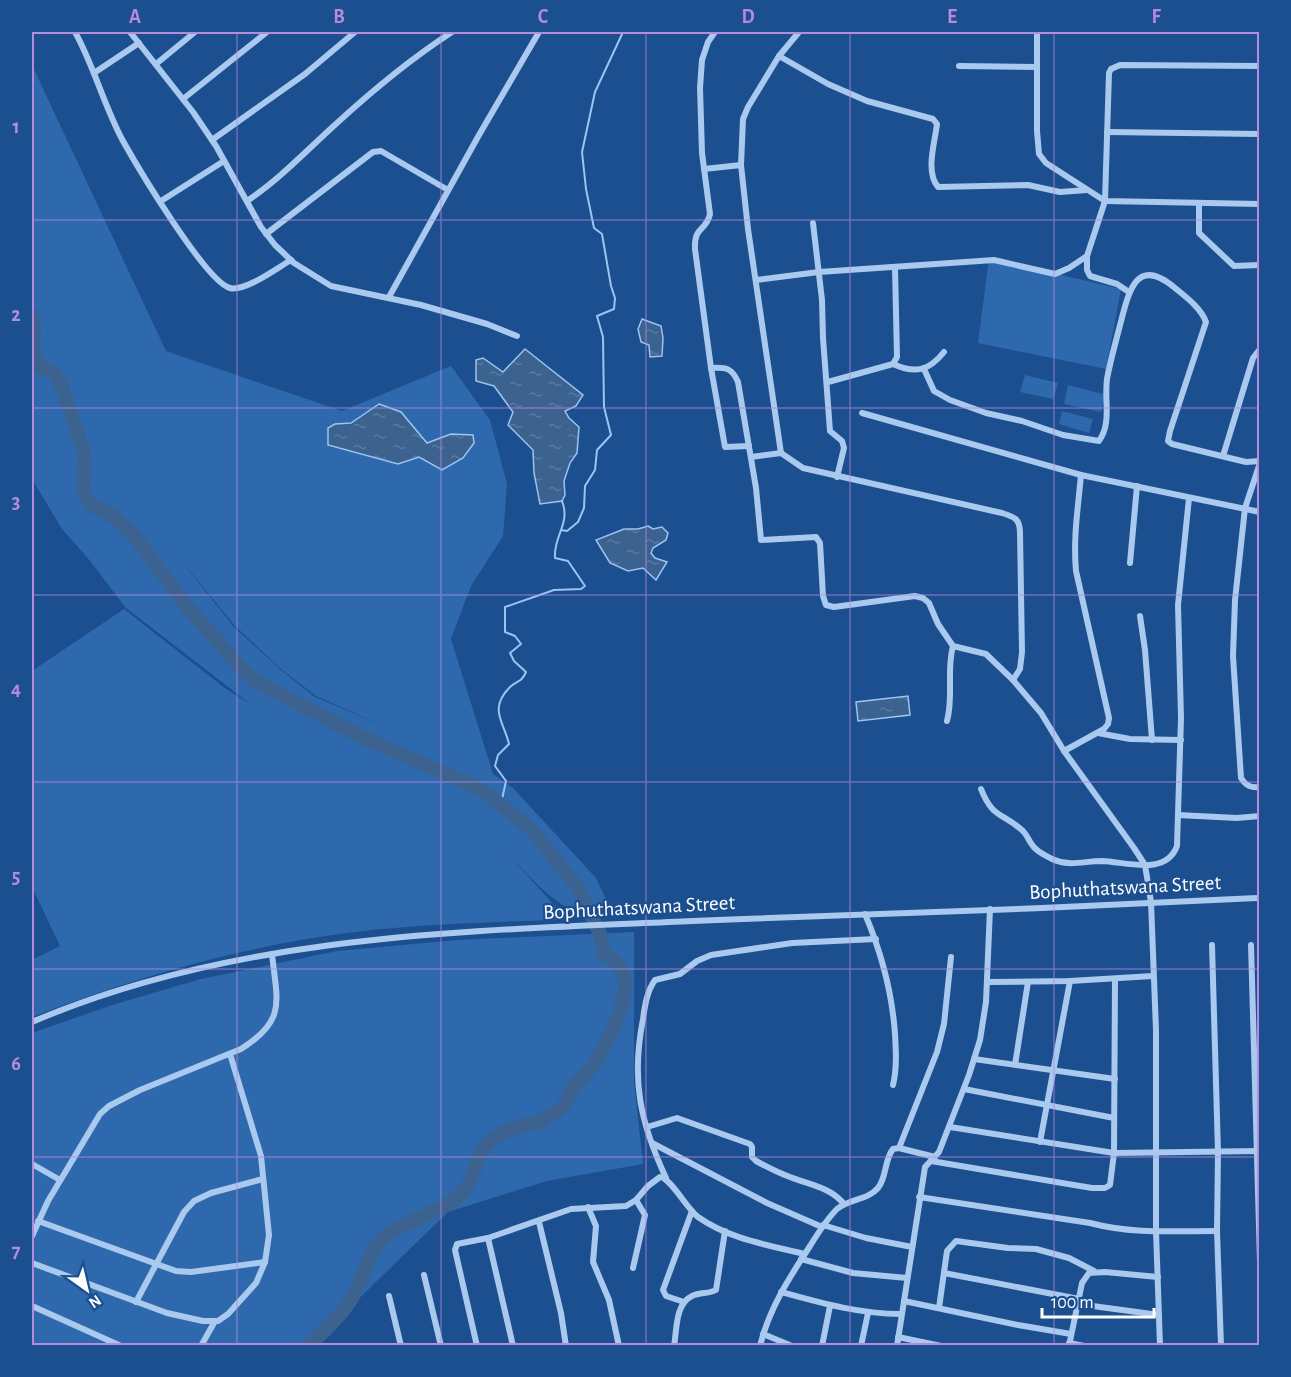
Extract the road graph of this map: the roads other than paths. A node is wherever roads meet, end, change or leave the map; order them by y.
1 (75, 32) edge
2 (130, 32) edge
3 (195, 32) edge
4 (267, 32) edge
5 (355, 32) edge
6 (452, 32) edge
7 (539, 32) edge
8 (715, 32) edge
9 (799, 32) edge
10 (1037, 32) edge
11 (139, 43) junction
12 (779, 56) junction
13 (156, 64) junction
14 (959, 66) dead end
15 (1260, 66) edge
16 (1037, 68) junction
17 (94, 73) junction
18 (183, 99) junction
19 (1107, 132) junction
20 (1260, 134) edge
21 (212, 140) junction
22 (224, 161) junction
23 (741, 165) junction
24 (704, 170) junction
25 (448, 190) junction
26 (1087, 190) junction
27 (161, 201) junction
28 (247, 201) junction
29 (1105, 201) junction
30 (1199, 203) junction
31 (1260, 204) edge
32 (813, 223) dead end
33 (266, 234) junction
34 (1087, 256) junction
35 (291, 260) junction
36 (1260, 265) edge
37 (895, 268) junction
38 (819, 272) junction
39 (756, 280) junction
40 (1129, 292) junction
41 (389, 297) junction
42 (517, 336) dead end
43 (1260, 349) edge
44 (944, 352) dead end
45 (893, 364) junction
46 (711, 368) junction
47 (924, 369) junction
48 (828, 382) junction
49 (862, 413) dead end
50 (749, 446) junction
51 (782, 453) junction
52 (1224, 456) junction
53 (751, 457) junction
54 (1260, 462) edge
55 (1081, 475) junction
56 (837, 477) junction
57 (1137, 486) junction
58 (1190, 498) junction
59 (1245, 508) junction
60 (1260, 512) edge
61 (1130, 563) dead end
62 (1140, 616) dead end
63 (953, 646) junction
64 (1013, 680) junction
65 (946, 721) dead end
66 (1098, 733) junction
67 (1152, 740) junction
68 (1181, 740) junction
69 (1064, 751) junction
70 (1260, 787) edge
71 (981, 789) dead end
72 (1178, 815) junction
73 (1260, 816) edge
74 (1145, 865) junction
75 (1260, 898) edge
76 (1151, 902) junction
77 (990, 909) junction
78 (866, 914) junction
79 (876, 939) junction
80 (1212, 945) dead end
81 (1251, 945) dead end
82 (272, 954) junction
83 (951, 957) dead end
84 (1153, 976) junction
85 (1115, 979) junction
86 (1070, 981) junction
87 (988, 982) junction
88 (1028, 982) junction
89 (32, 1022) edge
90 (230, 1054) junction
91 (974, 1059) junction
92 (1015, 1065) junction
93 (1053, 1071) junction
94 (1115, 1079) junction
95 (893, 1085) dead end
96 (964, 1089) junction
97 (1047, 1106) junction
98 (1114, 1118) junction
99 (647, 1127) junction
100 (950, 1127) junction
101 (1040, 1142) junction
102 (652, 1143) junction
103 (899, 1148) junction
104 (1258, 1151) edge
105 (1218, 1152) junction
106 (1114, 1153) junction
107 (1155, 1154) junction
108 (933, 1159) junction
109 (32, 1164) edge
110 (666, 1178) junction
111 (263, 1179) junction
112 (60, 1180) junction
113 (919, 1197) junction
114 (636, 1200) junction
115 (844, 1204) junction
116 (588, 1207) junction
117 (692, 1211) junction
118 (38, 1221) junction
119 (539, 1222) junction
120 (822, 1226) junction
121 (725, 1231) junction
122 (1156, 1231) junction
123 (1217, 1231) junction
124 (32, 1236) edge
125 (488, 1238) junction
126 (912, 1246) junction
127 (803, 1257) junction
128 (265, 1262) junction
129 (1260, 1262) edge
130 (32, 1263) edge
131 (156, 1264) junction
132 (633, 1268) dead end
133 (1094, 1271) junction
134 (944, 1273) junction
135 (424, 1275) dead end
136 (1158, 1277) junction
137 (907, 1278) junction
138 (781, 1292) junction
139 (389, 1296) dead end
140 (904, 1301) junction
141 (1078, 1301) junction
142 (136, 1302) junction
143 (684, 1302) junction
144 (32, 1306) edge
145 (830, 1306) junction
146 (939, 1308) junction
147 (868, 1313) junction
148 (901, 1314) junction
149 (1159, 1315) junction
150 (215, 1321) junction
151 (763, 1334) junction
152 (1071, 1334) junction
153 (898, 1337) junction
154 (1069, 1344) edge
155 (121, 1346) edge
156 (201, 1346) edge
157 (401, 1346) edge
158 (441, 1346) edge
159 (477, 1346) edge
160 (513, 1346) edge
161 (566, 1346) edge
162 (620, 1346) edge
163 (674, 1346) edge
164 (760, 1346) edge
165 (792, 1346) edge
166 (822, 1346) edge
167 (861, 1346) edge
168 (897, 1346) edge
169 (941, 1346) edge
170 (1084, 1346) edge
171 (1160, 1346) edge
172 (1221, 1346) edge

1 - 17 street
2 - 11 street
3 - 13 street
4 - 18 street
5 - 21 street
6 - 28 street
7 - 25 street
8 - 24 street
9 - 12 street
10 - 16 street
11 - 13 street
11 - 17 street
12 - 23 street
12 - 26 street
13 - 18 street
14 - 16 street
15 - 19 street
16 - 26 street
17 - 27 street
18 - 21 street
19 - 20 street
19 - 29 street
21 - 22 street
22 - 27 street
22 - 28 street
23 - 24 street
23 - 39 street
24 - 46 street
25 - 33 street
25 - 41 street
26 - 29 street
27 - 35 street
28 - 33 street
29 - 30 street
29 - 34 street
30 - 31 street
30 - 36 street
32 - 38 street
33 - 35 street
34 - 37 street
34 - 40 street
35 - 41 street
37 - 38 street
37 - 45 street
38 - 39 street
38 - 48 street
39 - 51 street
40 - 47 street
40 - 52 street
41 - 42 street
43 - 52 street
44 - 47 street
45 - 47 street
45 - 48 street
46 - 50 street
46 - 50 street
48 - 56 street
49 - 55 street
50 - 53 street
51 - 53 street
51 - 56 street
52 - 54 street
53 - 63 street
54 - 59 street
55 - 57 street
55 - 66 street
56 - 64 street
57 - 58 street
57 - 61 street
58 - 59 street
58 - 68 street
59 - 60 street
59 - 70 street
62 - 67 street
63 - 64 street
63 - 65 street
64 - 69 street
66 - 67 street
66 - 69 street
67 - 68 street
68 - 72 street
69 - 74 street
71 - 74 street
72 - 73 street
72 - 74 street
74 - 76 street
75 - 76 street, Bophuthatswana Street
76 - 77 street, Bophuthatswana Street
76 - 84 street
77 - 78 street, Bophuthatswana Street
77 - 87 street
78 - 79 street
78 - 82 street, Bophuthatswana Street
79 - 95 street
79 - 99 street
80 - 105 street
81 - 104 street
82 - 89 street, Bophuthatswana Street
82 - 90 street
83 - 103 street
84 - 85 street
84 - 107 street
85 - 86 street
85 - 94 street
86 - 88 street
86 - 93 street
87 - 88 street
87 - 91 street
88 - 92 street
90 - 111 street
90 - 112 street
91 - 92 street
91 - 96 street
92 - 93 street
93 - 94 street
93 - 97 street
94 - 98 street
96 - 97 street
96 - 100 street
97 - 98 street
97 - 101 street
98 - 106 street
99 - 102 street
99 - 115 street
100 - 101 street
100 - 108 street
101 - 106 street
102 - 110 street
102 - 120 street
103 - 108 street
103 - 115 street
104 - 105 street
104 - 129 street
105 - 107 street
105 - 123 street
106 - 107 street
106 - 108 street
107 - 122 street
108 - 113 street
109 - 112 street
110 - 114 street
110 - 117 street
111 - 128 street
111 - 131 street
112 - 118 street
113 - 122 street
113 - 126 street
114 - 116 street
114 - 132 street
115 - 120 street
116 - 119 street
116 - 162 street
117 - 121 street
117 - 143 street
118 - 124 street
118 - 131 street
119 - 125 street
119 - 161 street
120 - 126 street
120 - 127 street
121 - 127 street
121 - 143 street
122 - 123 street
122 - 136 street
123 - 172 street
125 - 159 street
125 - 160 street
126 - 137 street
127 - 137 street
127 - 138 street
128 - 131 street
128 - 150 street
130 - 142 street
131 - 142 street
133 - 134 street
133 - 136 street
133 - 141 street
134 - 141 street
134 - 146 street
135 - 158 street
136 - 149 street
137 - 140 street
138 - 145 street
138 - 151 street
139 - 157 street
140 - 146 street
140 - 148 street
141 - 149 street
141 - 152 street
142 - 150 street
143 - 163 street
144 - 155 street
145 - 147 street
145 - 166 street
146 - 152 street
147 - 148 street
147 - 167 street
148 - 153 street
149 - 171 street
150 - 156 street
151 - 164 street
151 - 165 street
152 - 154 street
153 - 168 street
153 - 169 street
154 - 170 street

